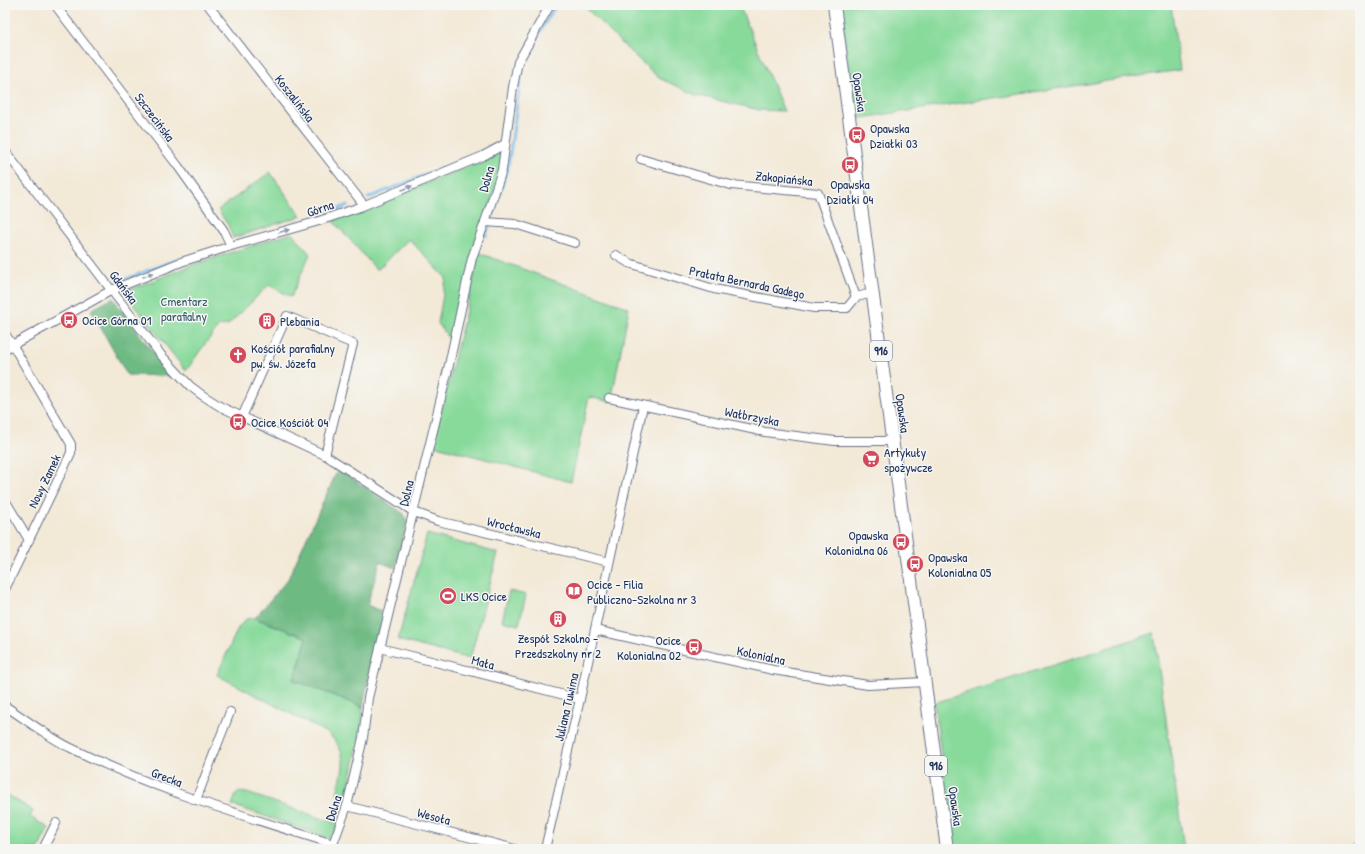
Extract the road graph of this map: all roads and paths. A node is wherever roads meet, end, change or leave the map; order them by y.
1 (55, 5) edge
2 (208, 5) edge
3 (550, 5) edge
4 (834, 5) edge
5 (506, 144) junction
6 (5, 151) edge
7 (641, 159) dead end
8 (364, 205) junction
9 (490, 223) junction
10 (575, 243) dead end
11 (231, 246) junction
12 (616, 256) dead end
13 (112, 290) junction
14 (873, 293) junction
15 (856, 297) junction
16 (5, 334) edge
17 (12, 344) junction
18 (5, 349) edge
19 (609, 398) dead end
20 (643, 406) junction
21 (242, 417) junction
22 (892, 441) junction
23 (325, 455) junction
24 (5, 500) edge
25 (414, 512) junction
26 (29, 540) junction
27 (609, 562) junction
28 (5, 589) edge
29 (595, 630) junction
30 (380, 648) junction
31 (925, 682) junction
32 (580, 699) junction
33 (5, 706) edge
34 (230, 712) dead end
35 (196, 800) junction
36 (347, 806) junction
37 (56, 823) dead end
38 (332, 846) edge
39 (43, 849) edge
40 (515, 849) edge
41 (545, 849) edge
42 (947, 849) edge

1 - 11 street, Szczecińska
2 - 8 street, Koszalińska
3 - 5 street
4 - 14 main road, Opawska / 916
8 -> 5 street, Górna
5 - 9 street, Dolna
6 - 13 street, Gdańska
7 - 15 street, Zakopiańska
11 -> 8 street, Górna
9 - 10 street
9 - 25 street, Dolna
13 -> 11 street, Górna
12 - 15 street, Prałata Bernarda Gadego
13 - 17 street, Górna
13 - 21 street, Gdańska
14 - 15 street, Prałata Bernarda Gadego
14 - 22 main road, Opawska / 916
16 - 17 street, Nowy Zamek
17 - 18 street, Górna
17 - 26 street, Nowy Zamek
19 - 20 street, Wałbrzyska
20 - 22 street, Wałbrzyska
20 - 27 street, Juliana Tuwima
21 - 23 street, Gdańska
21 - 23 street
22 - 31 main road, Opawska / 916
23 - 25 street, Gdańska
24 - 26 street
25 - 27 street, Wrocławska
25 - 30 street, Dolna
26 - 28 street, Nowy Zamek
27 - 29 street, Juliana Tuwima
29 - 31 street, Kolonialna
29 - 32 street, Juliana Tuwima
30 - 32 street, Mała
30 - 36 street, Dolna
31 - 42 main road, Opawska / 916
32 - 41 street, Juliana Tuwima
33 - 35 street, Grecka
34 - 35 street
35 - 38 street, Grecka
36 - 38 street, Dolna
36 - 40 street, Wesoła
37 - 39 street

